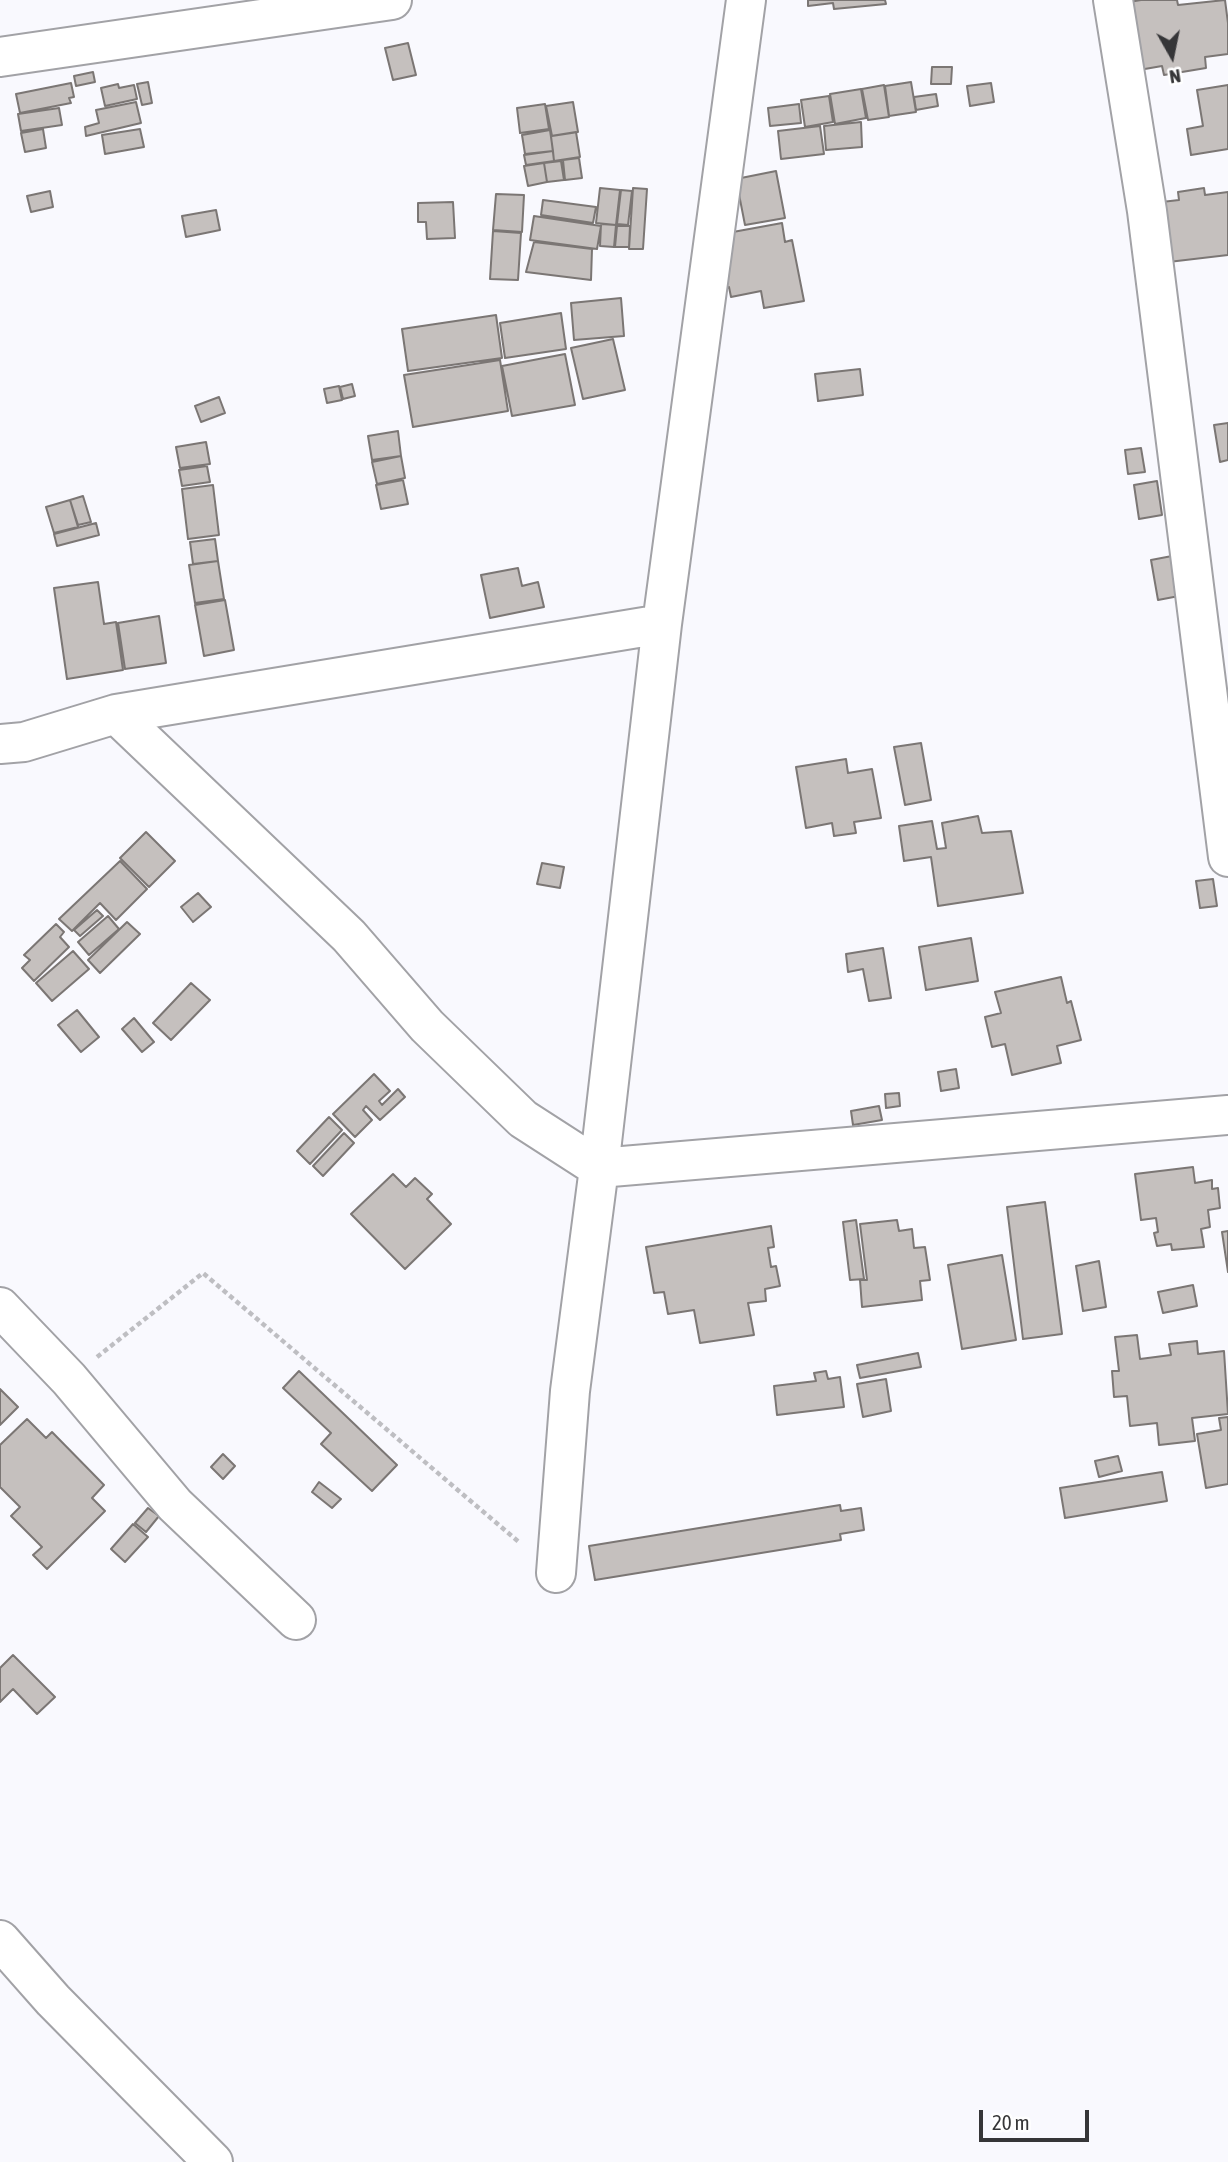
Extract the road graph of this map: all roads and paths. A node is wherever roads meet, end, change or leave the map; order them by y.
1 (392, 0) edge
2 (746, 0) edge
3 (1113, 0) edge
4 (0, 57) edge
5 (662, 624) junction
6 (116, 714) junction
7 (0, 744) edge
8 (1228, 857) edge
9 (1228, 1115) edge
10 (599, 1168) junction
11 (0, 1307) edge
12 (69, 1379) junction
13 (556, 1573) joint
14 (296, 1620) dead end
15 (0, 1940) edge
16 (213, 2162) edge

1 - 4 street
2 - 5 street
3 - 8 street
5 - 6 street
5 - 10 street
6 - 7 street
6 - 10 street
9 - 10 street
10 - 13 street
11 - 12 street
12 - 13 path
12 - 14 street
15 - 16 street

